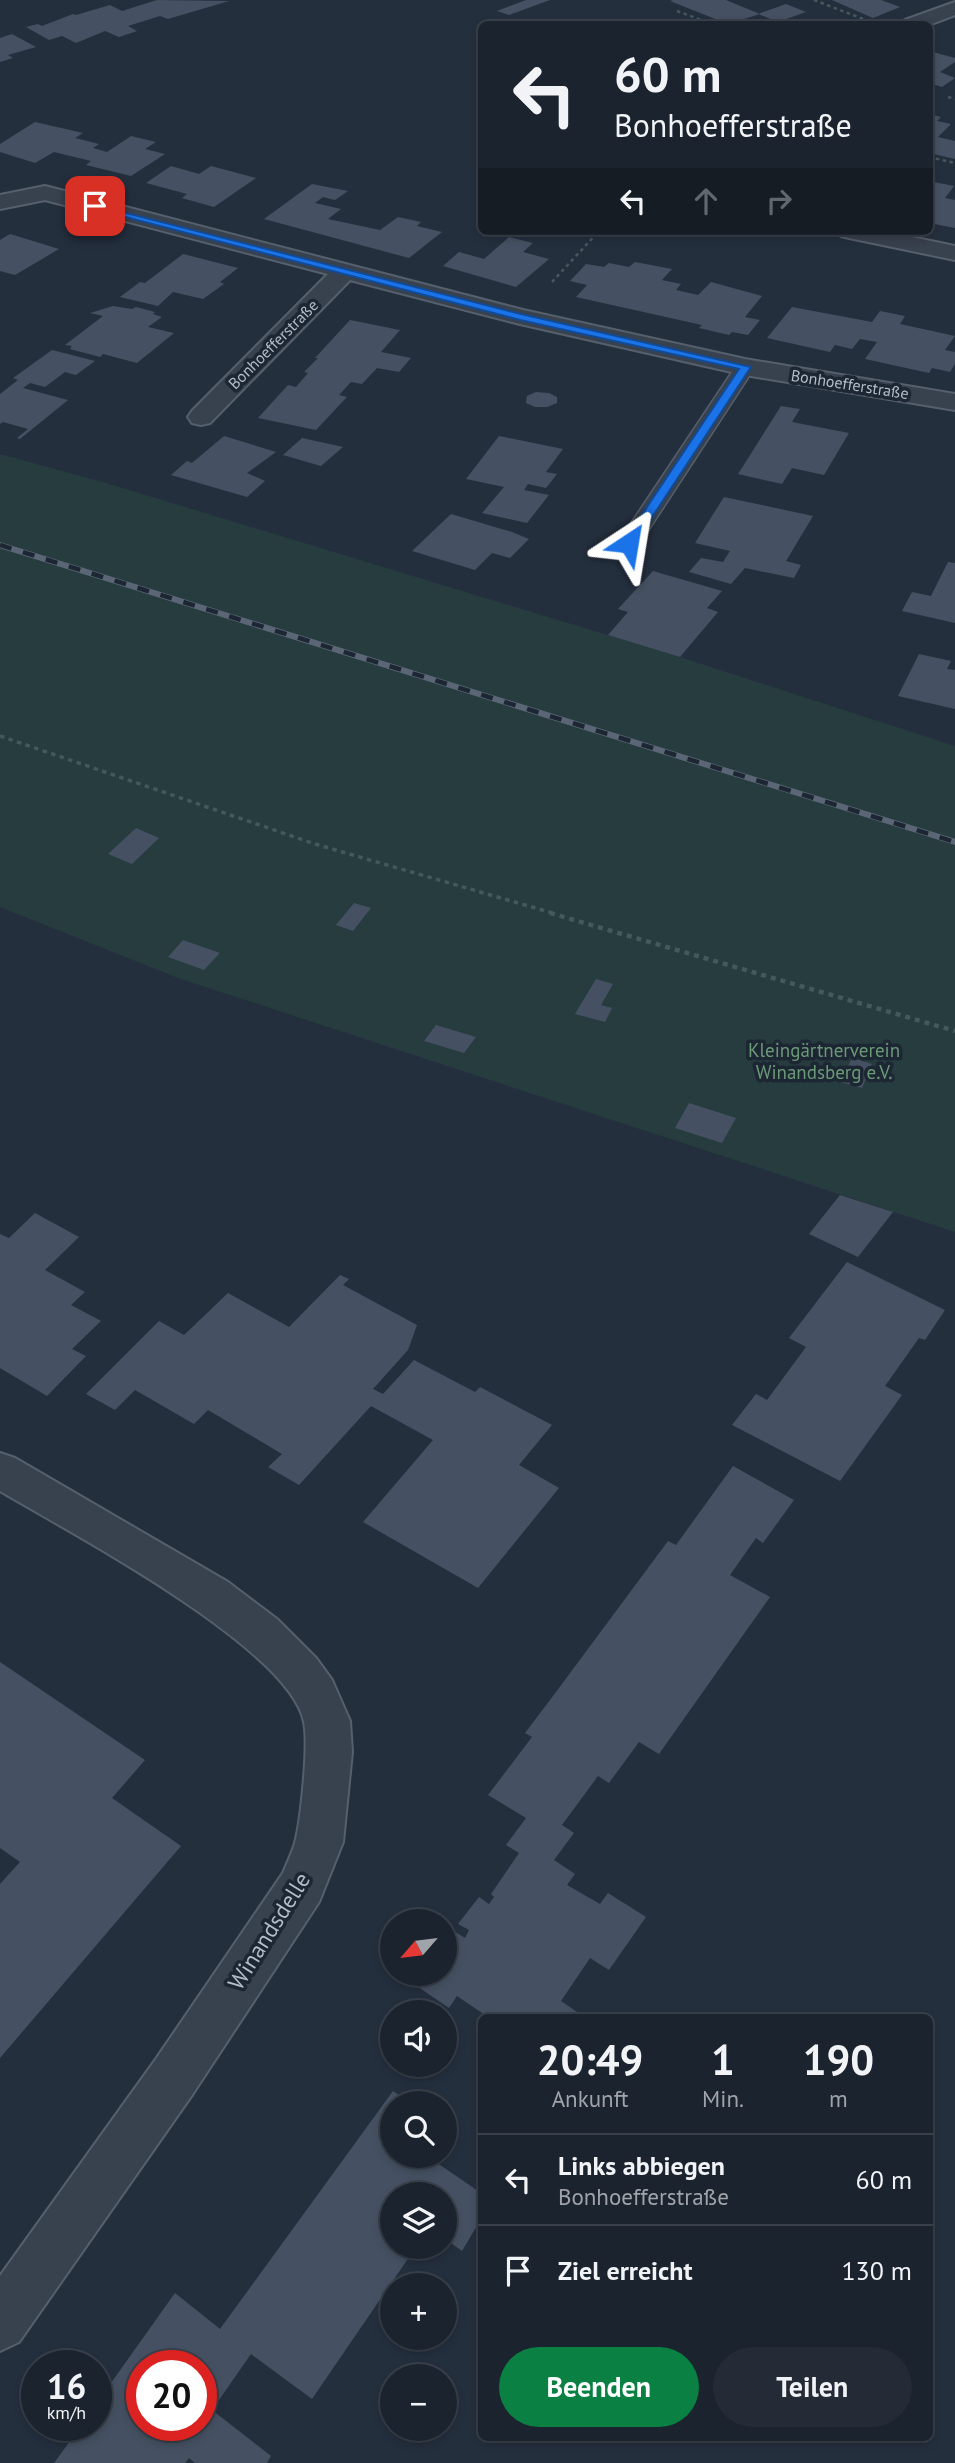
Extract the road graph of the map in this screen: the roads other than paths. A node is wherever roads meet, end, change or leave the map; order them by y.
1 (955, 8) edge
2 (920, 21) edge
3 (0, 202) edge
4 (868, 235) edge
5 (955, 253) edge
6 (345, 271) junction
7 (745, 367) junction
8 (955, 402) edge
9 (201, 417) dead end
10 (629, 543) dead end
11 (0, 1470) edge
12 (0, 2323) edge

1 - 2 street
3 - 6 street, Bonhoefferstraße
4 - 5 street
6 - 7 street, Bonhoefferstraße
6 - 9 street, Bonhoefferstraße
7 - 8 street, Bonhoefferstraße
7 - 10 lane
11 - 12 street, Winandsdelle

